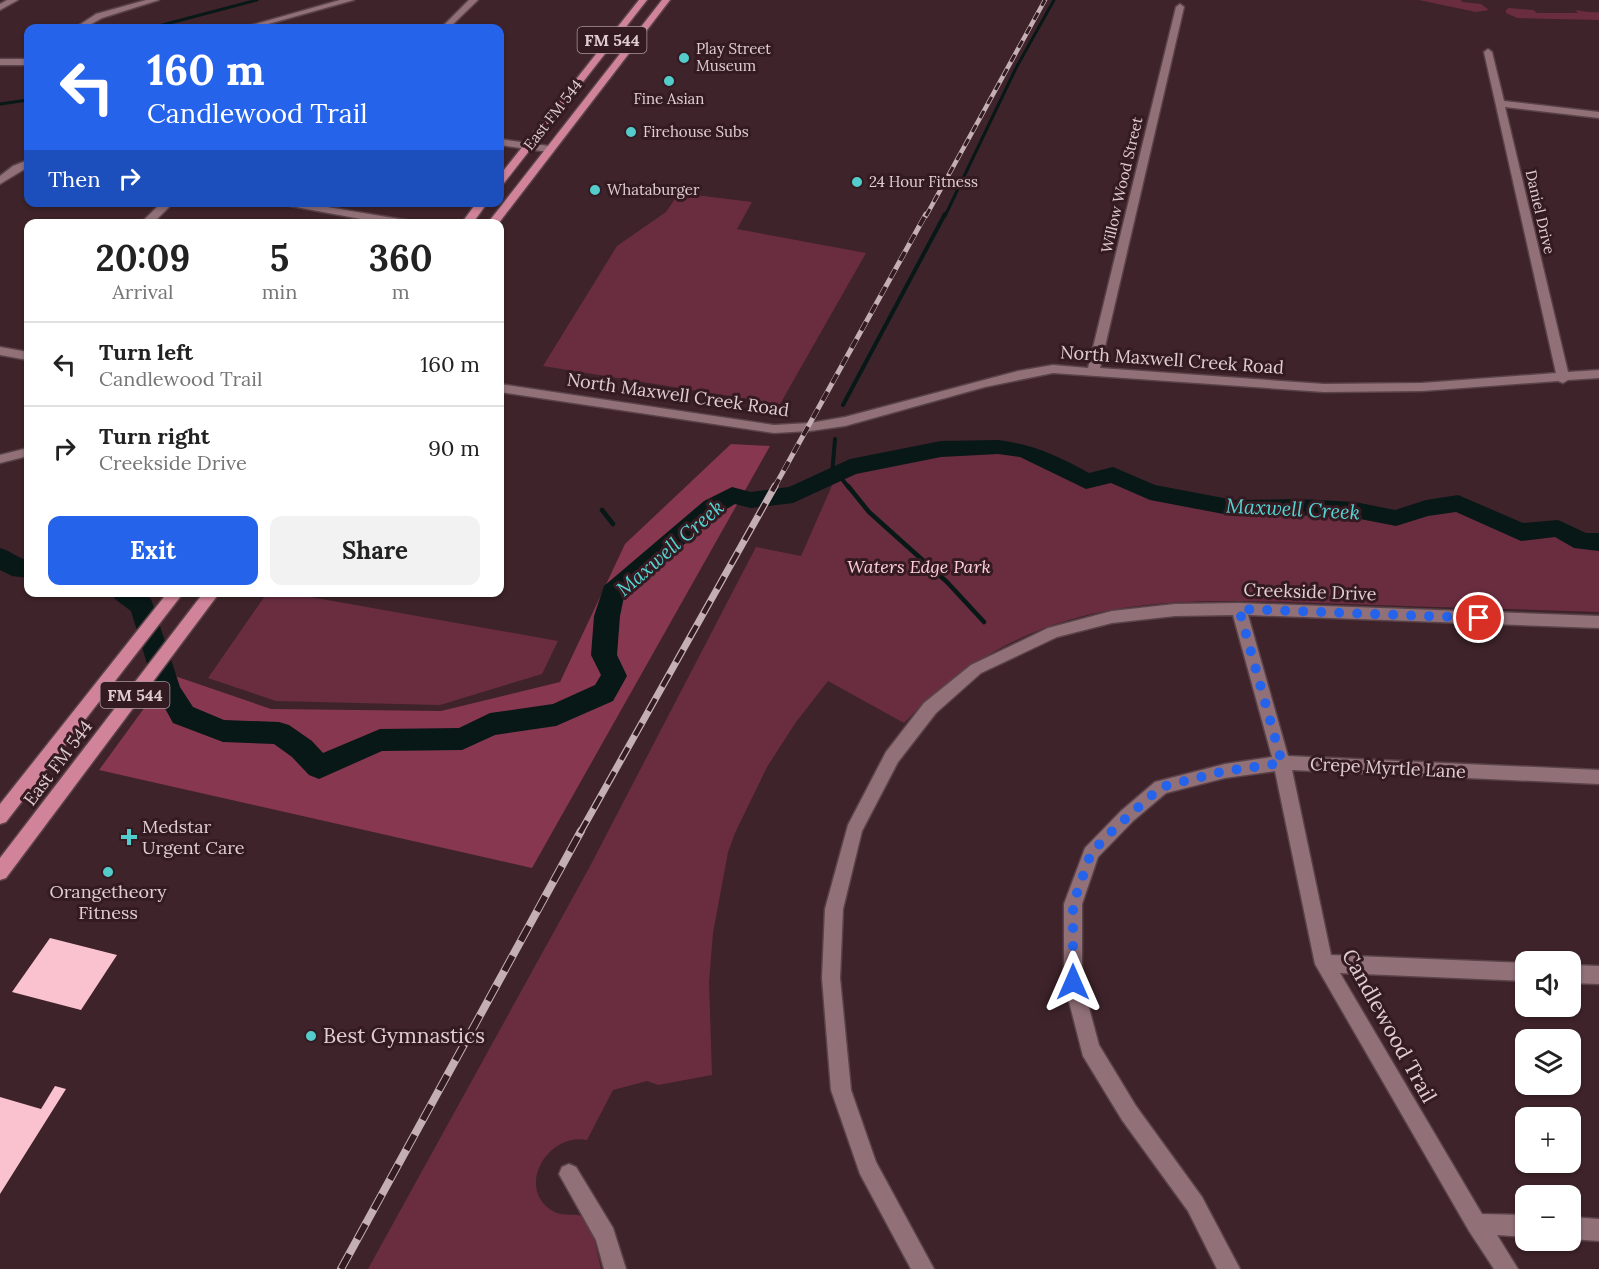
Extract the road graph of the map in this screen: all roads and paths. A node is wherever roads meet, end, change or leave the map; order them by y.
1 (14, 0) edge
2 (155, 0) edge
3 (350, 0) edge
4 (474, 0) edge
5 (666, 0) edge
6 (640, 4) edge
7 (0, 7) edge
8 (1180, 7) dead end
9 (86, 24) edge
10 (261, 24) edge
11 (449, 24) edge
12 (1488, 52) dead end
13 (618, 61) junction
14 (0, 62) edge
15 (24, 62) edge
16 (1499, 103) junction
17 (1599, 115) edge
18 (504, 143) edge
19 (527, 146) junction
20 (549, 149) junction
21 (0, 165) edge
22 (24, 165) edge
23 (17, 168) junction
24 (504, 176) edge
25 (0, 181) edge
26 (164, 207) edge
27 (307, 207) edge
28 (360, 207) edge
29 (479, 207) edge
30 (354, 214) junction
31 (150, 219) edge
32 (350, 219) edge
33 (382, 219) edge
34 (470, 219) edge
35 (496, 219) edge
36 (0, 351) edge
37 (24, 356) edge
38 (1094, 370) junction
39 (1599, 374) edge
40 (1563, 379) junction
41 (504, 389) edge
42 (24, 453) edge
43 (0, 459) edge
44 (173, 597) edge
45 (209, 597) edge
46 (1239, 609) junction
47 (1599, 622) edge
48 (1282, 763) junction
49 (1599, 777) edge
50 (0, 817) edge
51 (0, 872) edge
52 (1324, 964) junction
53 (1515, 972) edge
54 (1581, 974) edge
55 (1599, 975) edge
56 (569, 1174) dead end
57 (1476, 1224) junction
58 (1515, 1226) edge
59 (1581, 1229) edge
60 (1599, 1230) edge
61 (615, 1269) edge
62 (923, 1269) edge
63 (1229, 1269) edge
64 (1507, 1269) edge

1 - 7 street
2 - 9 street
3 - 10 street
4 - 11 street
5 - 13 main road, East FM 544 / FM 544
6 - 13 main road
6 - 19 main road, East FM 544 / FM 544
8 - 38 street, Willow Wood Street
12 - 16 street, Daniel Drive
13 - 20 main road, East FM 544 / FM 544
14 - 15 street
16 - 17 street
16 - 40 street, Daniel Drive
18 - 19 street
19 - 20 street
19 - 24 main road, East FM 544 / FM 544
20 - 35 main road, East FM 544 / FM 544
21 - 23 street
22 - 23 street
23 - 25 street
26 - 31 street
27 - 30 street
28 - 30 street
29 - 34 main road
30 - 32 street
30 - 33 street
36 - 37 street
38 - 40 street, North Maxwell Creek Road
38 - 41 street, North Maxwell Creek Road
39 - 40 street, North Maxwell Creek Road
42 - 43 street
44 - 50 main road, East FM 544 / FM 544
45 - 51 main road, East FM 544 / FM 544
46 - 47 street, Creekside Drive
46 - 48 street, Candlewood Trail
46 - 62 street, Creekside Drive
48 - 49 street, Crepe Myrtle Lane
48 - 52 street, Candlewood Trail
48 - 63 street, Crepe Myrtle Lane
52 - 53 street
52 - 57 street, Candlewood Trail
54 - 55 street
56 - 61 street
57 - 58 street
57 - 64 street, Candlewood Trail
59 - 60 street

